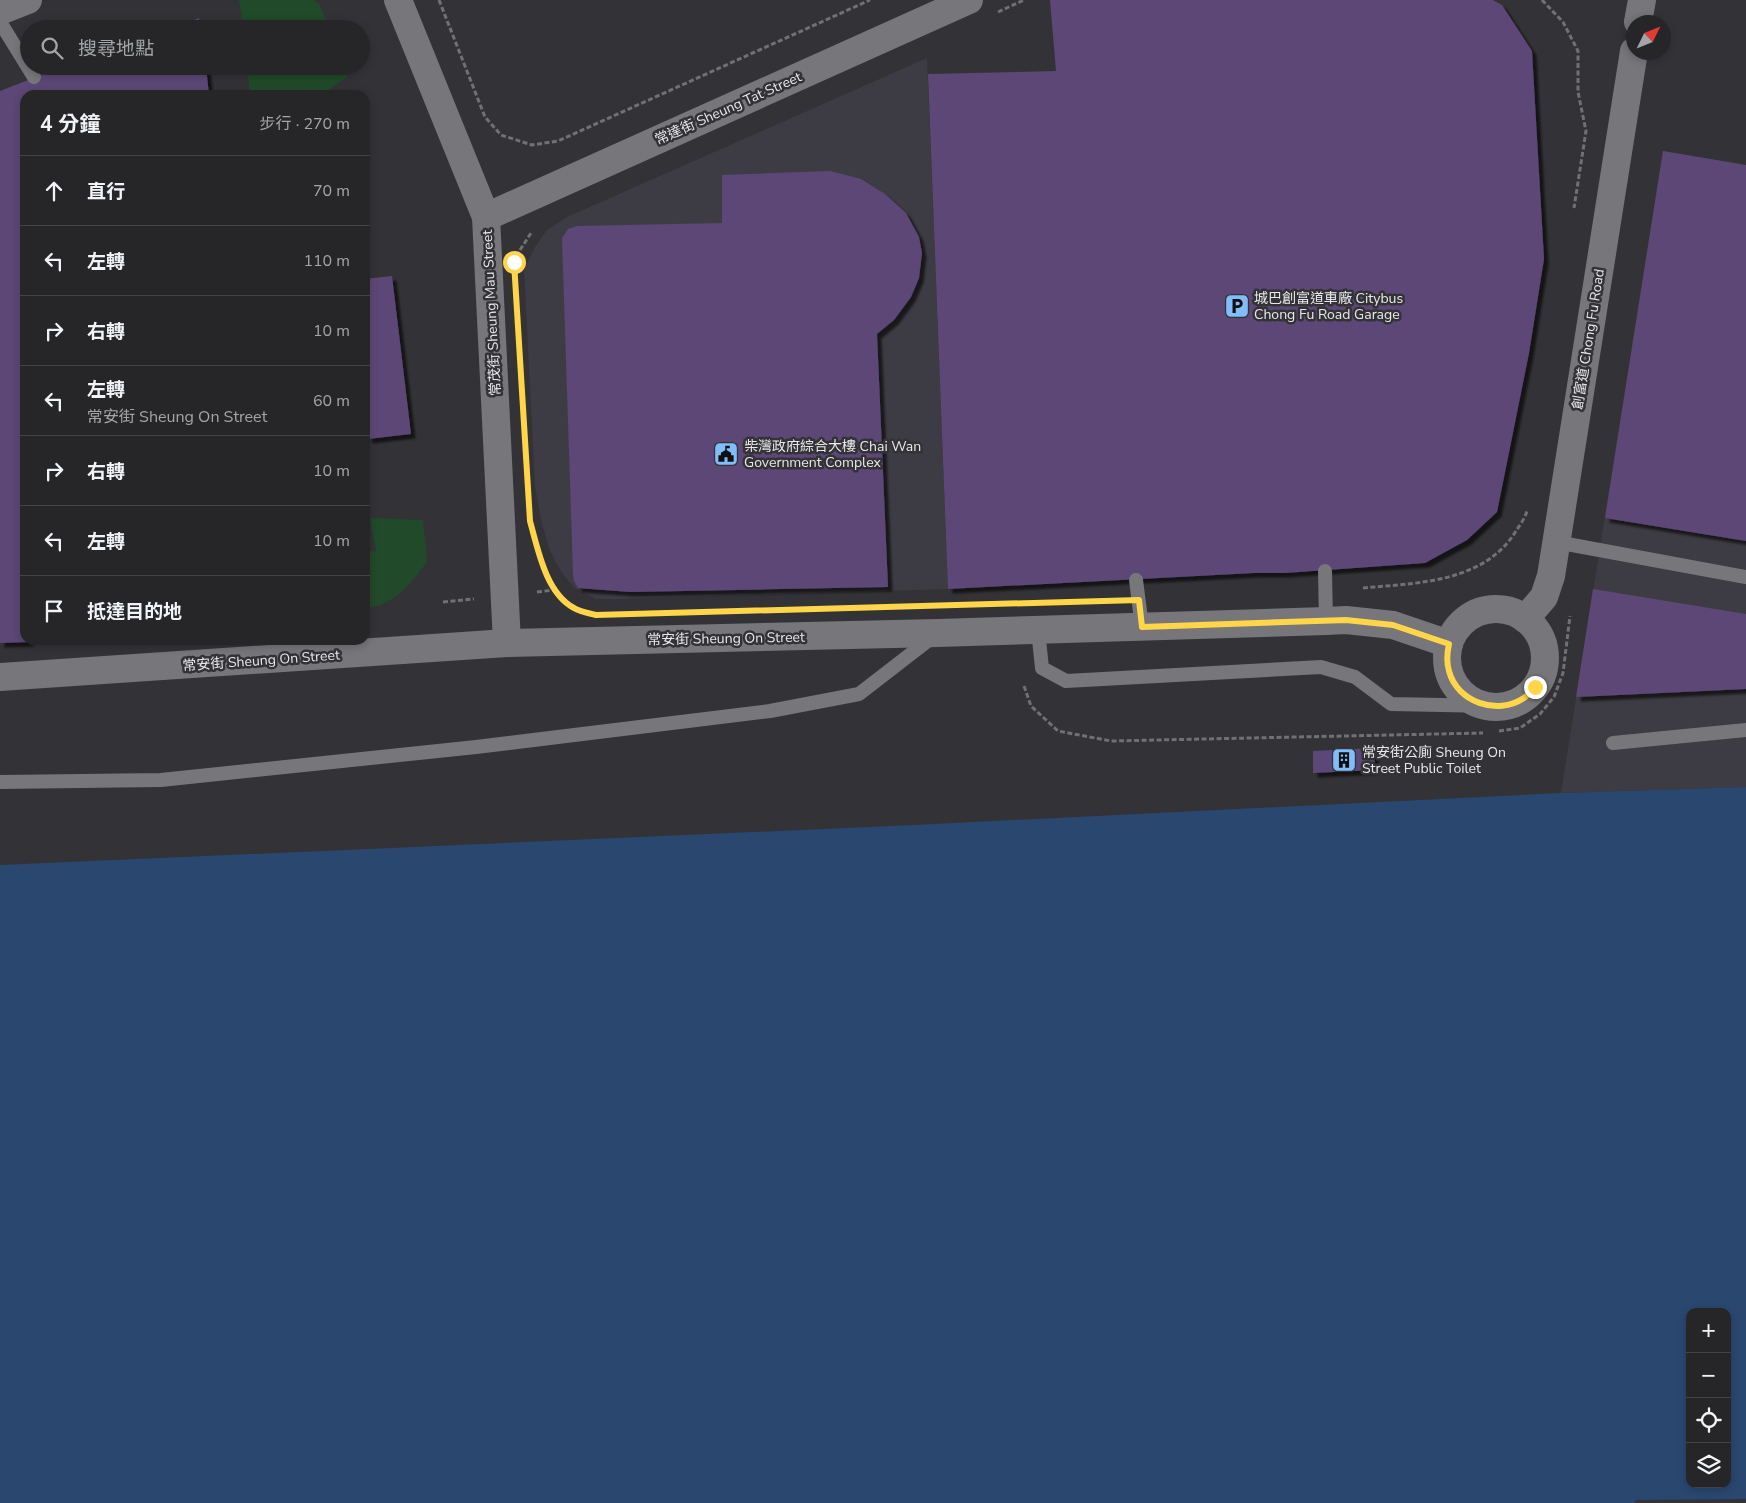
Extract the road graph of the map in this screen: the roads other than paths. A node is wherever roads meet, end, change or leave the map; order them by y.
1 (28, 0) edge
2 (398, 0) edge
3 (969, 0) edge
4 (1642, 0) edge
5 (0, 11) edge
6 (1639, 15) edge
7 (0, 22) edge
8 (20, 54) edge
9 (1633, 60) edge
10 (486, 217) junction
11 (1556, 542) junction
12 (1325, 570) dead end
13 (1746, 577) edge
14 (1136, 580) dead end
15 (1524, 619) junction
16 (1326, 621) junction
17 (1142, 627) junction
18 (1038, 630) junction
19 (938, 633) junction
20 (507, 643) junction
21 (1449, 644) junction
22 (0, 677) edge
23 (1492, 706) junction
24 (1746, 730) edge
25 (1613, 743) dead end
26 (0, 782) edge

1 - 5 street
2 - 10 street, 常茂街 Sheung Mau Street
3 - 10 street, 常達街 Sheung Tat Street
4 - 6 street
7 - 8 lane
9 - 11 street, 創富道 Chong Fu Road
10 - 20 street, 常茂街 Sheung Mau Street
11 - 13 lane
11 - 15 street, 創富道 Chong Fu Road
12 - 16 lane
14 - 17 lane
15 - 21 street
15 - 23 street
16 - 17 street, 常安街 Sheung On Street
16 - 21 street, 常安街 Sheung On Street
17 - 18 street, 常安街 Sheung On Street
18 - 19 street, 常安街 Sheung On Street
18 - 23 lane
19 - 20 street, 常安街 Sheung On Street
19 - 26 lane
20 - 22 street, 常安街 Sheung On Street
21 - 23 street
24 - 25 lane

